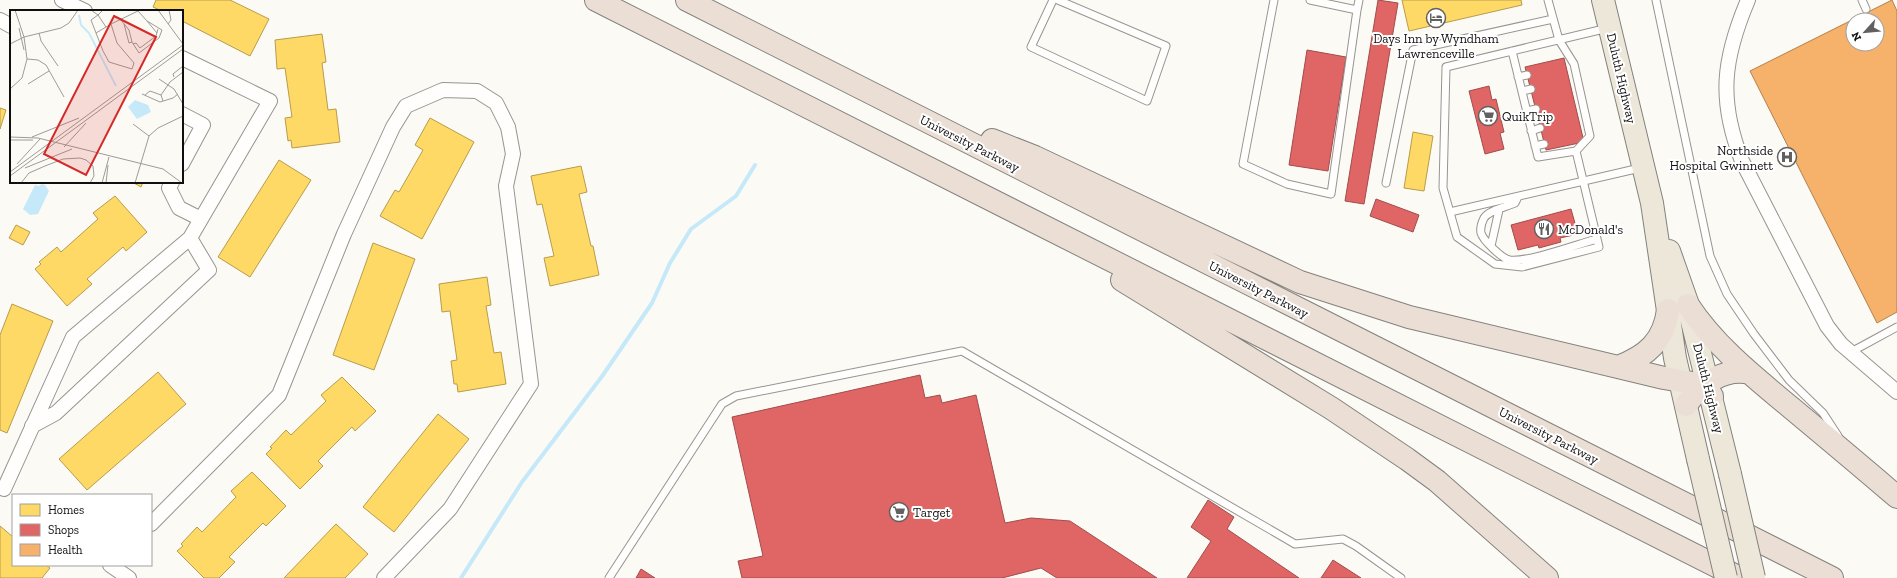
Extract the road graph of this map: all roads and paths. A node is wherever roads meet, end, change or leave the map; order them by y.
1 (62, 0) edge
2 (596, 0) edge
3 (687, 0) edge
4 (1054, 0) edge
5 (1058, 0) edge
6 (1274, 0) edge
7 (1310, 0) edge
8 (1359, 0) edge
9 (1548, 0) edge
10 (1603, 0) edge
11 (1656, 0) edge
12 (1748, 0) edge
13 (1862, 0) edge
14 (1866, 8) dead end
15 (83, 10) edge
16 (1357, 10) junction
17 (1554, 19) junction
18 (0, 20) edge
19 (10, 25) edge
20 (1610, 28) junction
21 (1559, 40) junction
22 (1512, 51) junction
23 (183, 58) edge
24 (1527, 75) dead end
25 (1518, 77) junction
26 (1531, 89) dead end
27 (1522, 91) junction
28 (1536, 109) dead end
29 (1527, 111) junction
30 (183, 114) edge
31 (932, 124) junction
32 (1540, 128) dead end
33 (1531, 131) junction
34 (1544, 144) dead end
35 (1535, 146) junction
36 (1576, 151) junction
37 (183, 162) edge
38 (1644, 168) junction
39 (1584, 182) junction
40 (172, 183) edge
41 (1386, 183) dead end
42 (1518, 197) junction
43 (1499, 210) junction
44 (1450, 212) junction
45 (201, 219) junction
46 (1046, 227) junction
47 (190, 238) junction
48 (1597, 239) junction
49 (1491, 246) junction
50 (1678, 308) junction
51 (1897, 327) edge
52 (1851, 352) junction
53 (1618, 367) junction
54 (1750, 373) junction
55 (1680, 380) junction
56 (1708, 389) junction
57 (1897, 392) edge
58 (1686, 405) junction
59 (32, 426) junction
60 (1855, 461) junction
61 (6, 490) edge
62 (1897, 497) edge
63 (152, 523) edge
64 (111, 566) edge
65 (129, 578) edge
66 (384, 578) edge
67 (609, 578) edge
68 (1401, 578) edge
69 (1547, 578) edge
70 (1726, 578) edge
71 (1740, 578) edge
72 (1754, 578) edge
73 (1832, 578) edge

1 - 15 street
2 - 46 highway
3 - 31 highway, University Parkway
4 - 5 lane
6 - 16 lane
7 - 16 lane
8 - 16 lane
9 - 17 lane
10 - 20 main road, Duluth Highway
11 - 60 lane
12 - 52 street
13 - 14 lane
17 - 21 lane
17 - 41 lane
18 - 19 street
20 - 21 lane
20 - 38 main road, Duluth Highway
21 - 22 lane
21 - 36 lane
22 - 25 lane
22 - 44 lane
23 - 45 street
24 - 25 lane
25 - 27 lane
26 - 27 lane
27 - 29 lane
28 - 29 lane
29 - 33 lane
30 - 37 street
31 - 53 highway
31 - 73 highway, University Parkway
32 - 33 lane
33 - 35 lane
34 - 35 lane
35 - 36 lane
36 - 39 lane
38 - 39 lane
38 - 50 main road, Duluth Highway
39 - 42 lane
39 - 48 lane
40 - 45 street
42 - 43 lane
42 - 44 lane
43 - 49 lane
43 - 49 lane
44 - 48 lane
45 - 47 street
46 - 69 highway
46 - 71 highway
47 - 59 street
47 - 59 street
48 - 49 lane
50 - 53 highway
50 - 54 highway
50 - 55 main road, Duluth Highway
50 - 56 main road, Duluth Highway
51 - 52 lane
52 - 57 street
53 - 55 highway
54 - 56 highway
54 - 60 highway
55 - 56 highway
55 - 58 main road, Duluth Highway
56 - 58 highway
56 - 72 main road, Duluth Highway, bridge
58 - 70 main road, Duluth Highway, bridge
59 - 61 street
60 - 62 highway
63 - 66 street
64 - 65 street
67 - 68 lane

